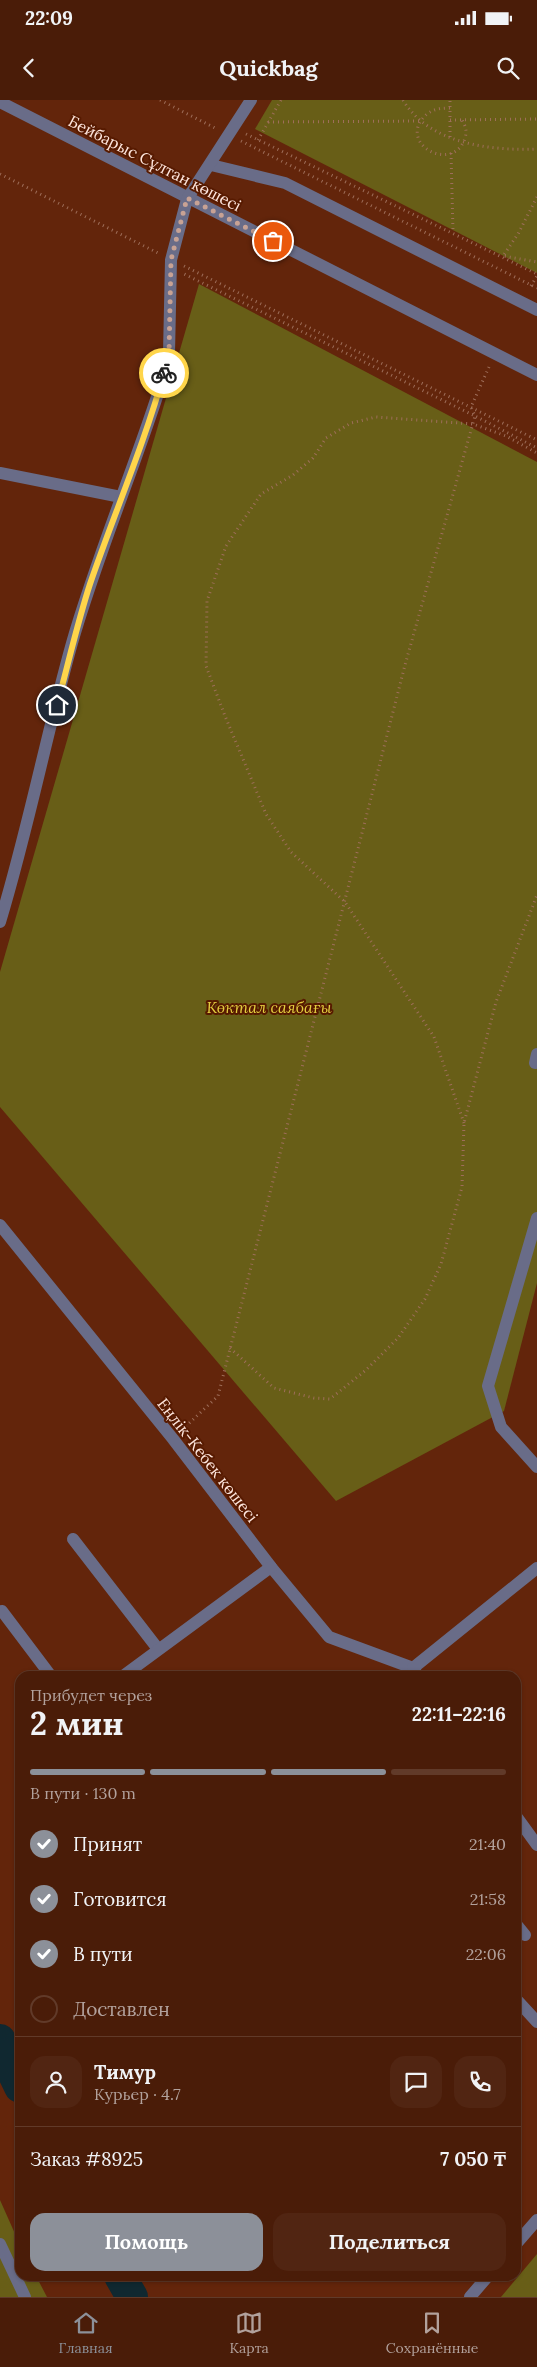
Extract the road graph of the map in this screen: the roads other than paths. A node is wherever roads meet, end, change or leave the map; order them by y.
1 (251, 100) edge
2 (0, 102) edge
3 (211, 165) junction
4 (187, 198) junction
5 (537, 310) edge
6 (537, 375) edge
7 (0, 473) edge
8 (121, 497) junction
9 (0, 922) edge
10 (537, 1218) edge
11 (0, 1225) edge
12 (537, 1467) edge
13 (73, 1539) dead end
14 (271, 1567) junction
15 (537, 1568) edge
16 (2, 1611) dead end
17 (158, 1649) junction
18 (47, 1671) edge
19 (130, 1671) edge
20 (414, 1671) edge
21 (417, 1671) edge
22 (521, 1823) edge
23 (537, 1845) edge
24 (521, 1930) edge
25 (525, 1934) dead end
26 (521, 2004) edge
27 (537, 2022) edge
28 (537, 2220) edge
29 (521, 2238) edge
30 (0, 2244) edge
31 (15, 2279) edge
32 (16, 2281) edge
33 (484, 2281) edge
34 (22, 2296) edge
35 (470, 2297) edge

1 - 3 street
2 - 4 street, Бейбарыс Сұлтан көшесі
3 - 4 street
3 - 5 street
4 - 6 street, Бейбарыс Сұлтан көшесі
4 - 8 street
7 - 8 street
8 - 9 street
10 - 12 street
11 - 14 street, Еңлік-Кебек көшесі
13 - 17 street
14 - 17 street
14 - 20 street, Еңлік-Кебек көшесі
15 - 21 street
16 - 18 street
17 - 19 street
22 - 23 street
24 - 25 street
26 - 27 street
28 - 29 street
30 - 31 street
32 - 34 street
33 - 35 street

